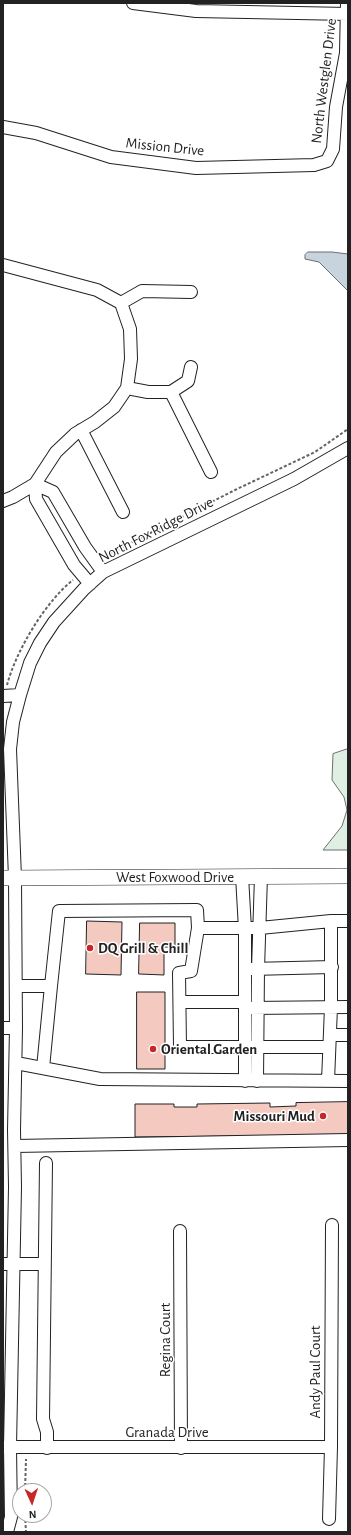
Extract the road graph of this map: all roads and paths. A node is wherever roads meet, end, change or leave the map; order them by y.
1 (133, 3) edge
2 (347, 3) edge
3 (348, 14) edge
4 (3, 127) edge
5 (327, 161) joint
6 (3, 265) edge
7 (191, 292) dead end
8 (121, 303) junction
9 (191, 367) dead end
10 (127, 388) junction
11 (171, 392) junction
12 (81, 430) junction
13 (348, 448) edge
14 (211, 472) dead end
15 (35, 484) junction
16 (3, 501) edge
17 (123, 512) dead end
18 (103, 572) junction
19 (90, 584) junction
20 (20, 695) junction
21 (3, 696) edge
22 (7, 807) edge
23 (242, 876) junction
24 (261, 876) junction
25 (348, 876) edge
26 (9, 878) edge
27 (331, 921) junction
28 (348, 921) edge
29 (198, 928) junction
30 (260, 928) junction
31 (245, 929) junction
32 (332, 967) junction
33 (245, 969) junction
34 (258, 969) junction
35 (16, 986) junction
36 (51, 986) junction
37 (180, 1002) junction
38 (245, 1005) junction
39 (331, 1007) junction
40 (348, 1007) edge
41 (257, 1008) junction
42 (3, 1028) edge
43 (16, 1028) junction
44 (330, 1035) junction
45 (348, 1035) edge
46 (251, 1046) junction
47 (329, 1047) junction
48 (16, 1063) junction
49 (43, 1068) junction
50 (251, 1081) junction
51 (328, 1081) junction
52 (348, 1082) edge
53 (8, 1130) edge
54 (348, 1140) edge
55 (15, 1146) junction
56 (46, 1163) dead end
57 (9, 1211) edge
58 (332, 1225) dead end
59 (180, 1231) dead end
60 (8, 1264) edge
61 (44, 1264) junction
62 (6, 1447) edge
63 (26, 1447) junction
64 (47, 1448) junction
65 (181, 1448) junction
66 (331, 1448) junction
67 (25, 1483) edge
68 (11, 1517) junction
69 (329, 1519) dead end
70 (7, 1532) edge
71 (17, 1532) edge

1 - 3 street
2 - 3 street, North Westglen Drive
3 - 5 street, North Westglen Drive
4 - 5 street, Mission Drive
6 - 8 street
7 - 8 street
8 - 10 street
9 - 11 street
10 - 11 street
10 - 12 street
11 - 14 street
12 - 15 street
12 - 17 street
13 - 18 street, North Fox Ridge Drive
15 - 16 street
15 - 18 street
15 - 19 street
18 - 19 street, North Fox Ridge Drive
19 - 20 street, North Fox Ridge Drive
20 - 21 street
20 - 22 street, North Fox Ridge Drive
22 - 26 street, North Fox Ridge Drive
23 - 24 main road, West Foxwood Drive
23 - 26 main road, West Foxwood Drive
23 - 31 street
24 - 25 main road, West Foxwood Drive
24 - 30 street
26 - 35 street, North Fox Ridge Drive
27 - 28 street
27 - 30 street
27 - 32 street
29 - 31 street
29 - 36 street
29 - 37 street
30 - 31 street
30 - 34 street
31 - 33 street
32 - 34 street
32 - 39 street
33 - 34 street
33 - 38 street
34 - 41 street
35 - 36 street
35 - 43 street, North Fox Ridge Drive
36 - 49 street
37 - 38 street
37 - 46 street
38 - 41 street
38 - 46 street
39 - 40 street
39 - 41 street
39 - 44 street
41 - 46 street
42 - 43 street
43 - 48 street, North Fox Ridge Drive
44 - 45 street
44 - 47 street
46 - 47 street
46 - 50 street
47 - 51 street
48 - 49 street
48 - 53 street, North Fox Ridge Drive
49 - 50 street
50 - 51 street
51 - 52 street
53 - 55 street, North Fox Ridge Drive
54 - 55 street
55 - 57 street, North Fox Ridge Drive
56 - 61 street
57 - 60 street, North Fox Ridge Drive
58 - 66 street, Andy Paul Court
59 - 65 street, Regina Court
60 - 61 street
60 - 62 street, North Fox Ridge Drive
61 - 64 street
62 - 63 street, Granada Drive
62 - 68 street, North Fox Ridge Drive
63 - 64 street, Granada Drive
63 - 67 path
64 - 65 street, Granada Drive
65 - 66 street, Granada Drive
66 - 69 street, Andy Paul Court
68 - 70 street
68 - 71 street

